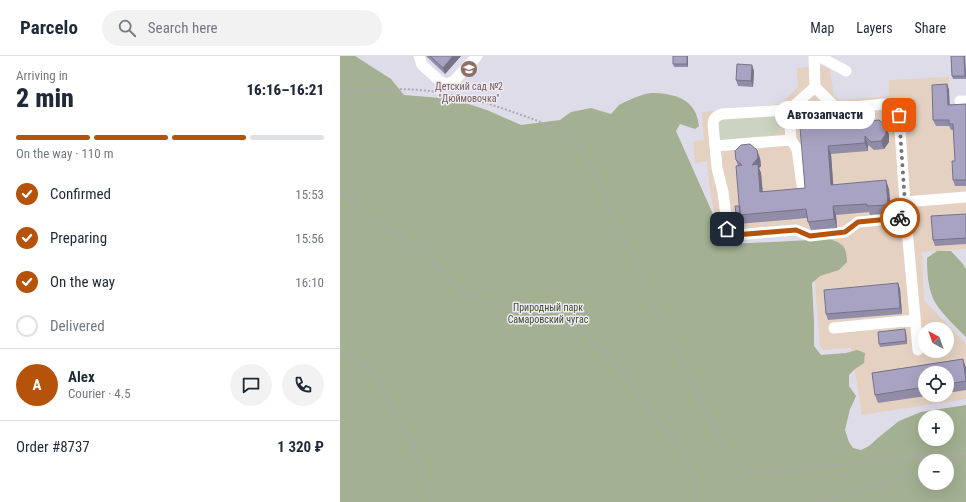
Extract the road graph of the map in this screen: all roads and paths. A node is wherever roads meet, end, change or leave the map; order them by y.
1 (419, 56) edge
2 (477, 56) edge
3 (814, 56) edge
4 (818, 56) edge
5 (846, 71) dead end
6 (815, 87) junction
7 (436, 92) dead end
8 (340, 94) edge
9 (450, 95) dead end
10 (789, 110) junction
11 (791, 140) junction
12 (715, 146) junction
13 (802, 185) dead end
14 (340, 192) edge
15 (966, 198) edge
16 (904, 202) junction
17 (906, 218) junction
18 (915, 320) junction
19 (834, 328) dead end
20 (340, 350) edge
21 (918, 350) dead end
22 (966, 453) edge
23 (966, 458) edge
24 (954, 462) edge
25 (918, 472) edge
26 (431, 502) edge
27 (697, 502) edge
28 (818, 502) edge

1 - 2 lane
3 - 6 lane
4 - 5 lane
6 - 10 lane
6 - 16 lane
7 - 8 path
9 - 22 path
10 - 11 lane
10 - 12 lane
11 - 12 lane
11 - 13 lane
12 - 17 lane
14 - 27 path
15 - 16 lane
16 - 17 lane
17 - 18 lane
18 - 19 lane
18 - 21 lane
20 - 26 path
23 - 24 path
25 - 28 path

